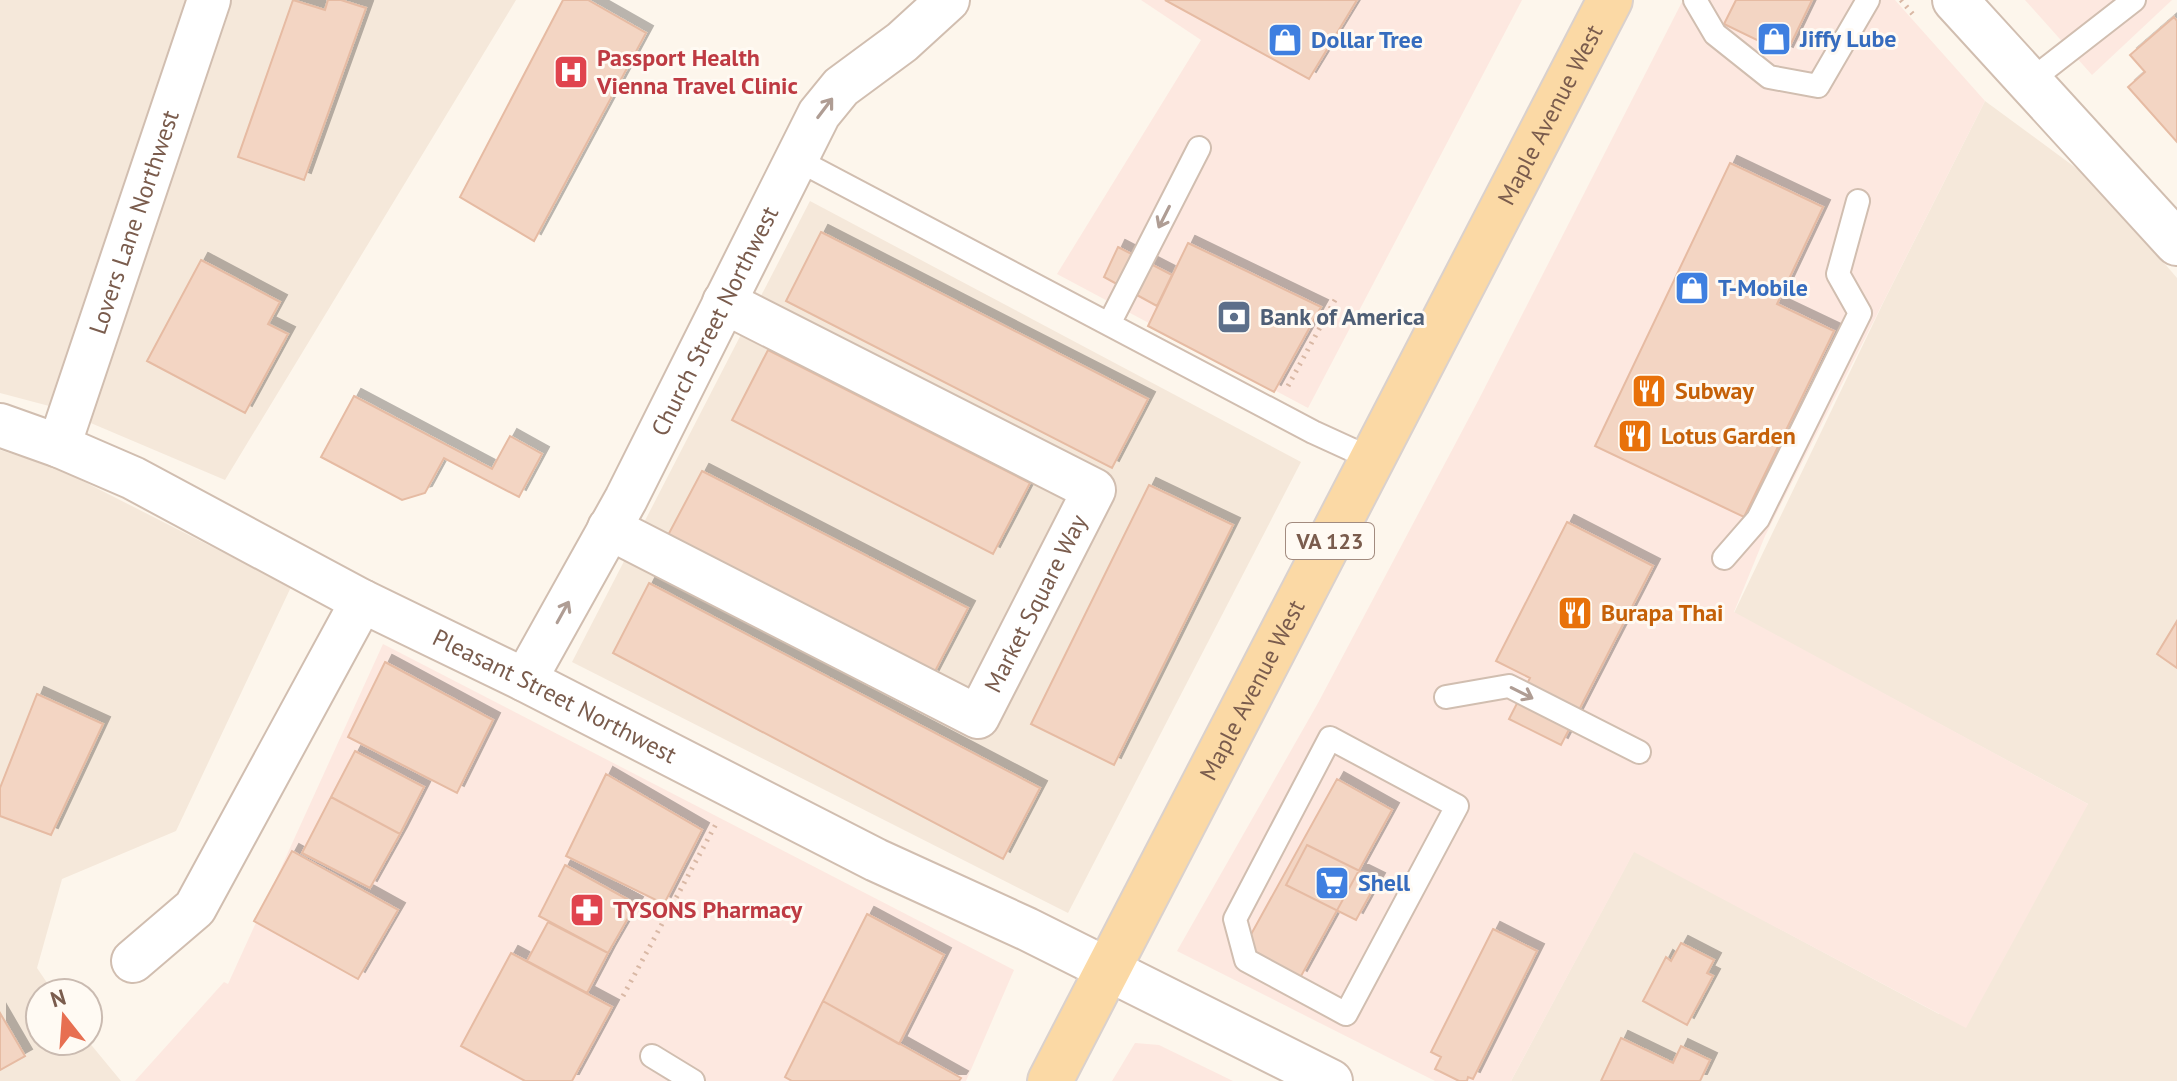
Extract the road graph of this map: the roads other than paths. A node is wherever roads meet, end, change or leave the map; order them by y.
1 (209, 0) edge
2 (1610, 0) edge
3 (1697, 0) edge
4 (1868, 0) edge
5 (1955, 0) edge
6 (2134, 0) edge
7 (934, 13) edge
8 (2030, 81) junction
9 (1199, 148) dead end
10 (796, 159) junction
11 (1858, 201) dead end
12 (2177, 243) edge
13 (724, 302) junction
14 (1109, 324) junction
15 (0, 425) edge
16 (59, 446) junction
17 (1372, 459) junction
18 (609, 528) junction
19 (1724, 558) dead end
20 (362, 601) junction
21 (525, 680) junction
22 (1446, 697) dead end
23 (1639, 752) dead end
24 (1235, 919) joint
25 (133, 961) dead end
26 (1108, 970) junction
27 (652, 1056) dead end
28 (693, 1081) edge
29 (1050, 1081) edge
30 (1331, 1081) edge

1 - 16 street, Lovers Lane Northwest
2 - 17 main road, Maple Avenue West / VA 123
3 - 4 lane
5 - 8 street
6 - 8 lane
10 -> 7 street, Church Street Northwest
8 - 12 street
9 -> 14 lane
10 - 13 street, Church Street Northwest
10 - 14 lane
11 - 19 lane
13 - 18 street, Church Street Northwest
13 - 18 street, Market Square Way
14 - 17 lane
15 - 16 street, Pleasant Street Northwest
16 - 20 street, Pleasant Street Northwest
17 - 26 main road, Maple Avenue West / VA 123
21 -> 18 street, Church Street Northwest
20 - 21 street, Pleasant Street Northwest
20 - 25 street
21 - 26 street, Pleasant Street Northwest
22 -> 23 lane
24 - 24 lane
26 - 29 main road, Maple Avenue West / VA 123
26 - 30 street, Pleasant Street Northwest
27 - 28 lane

